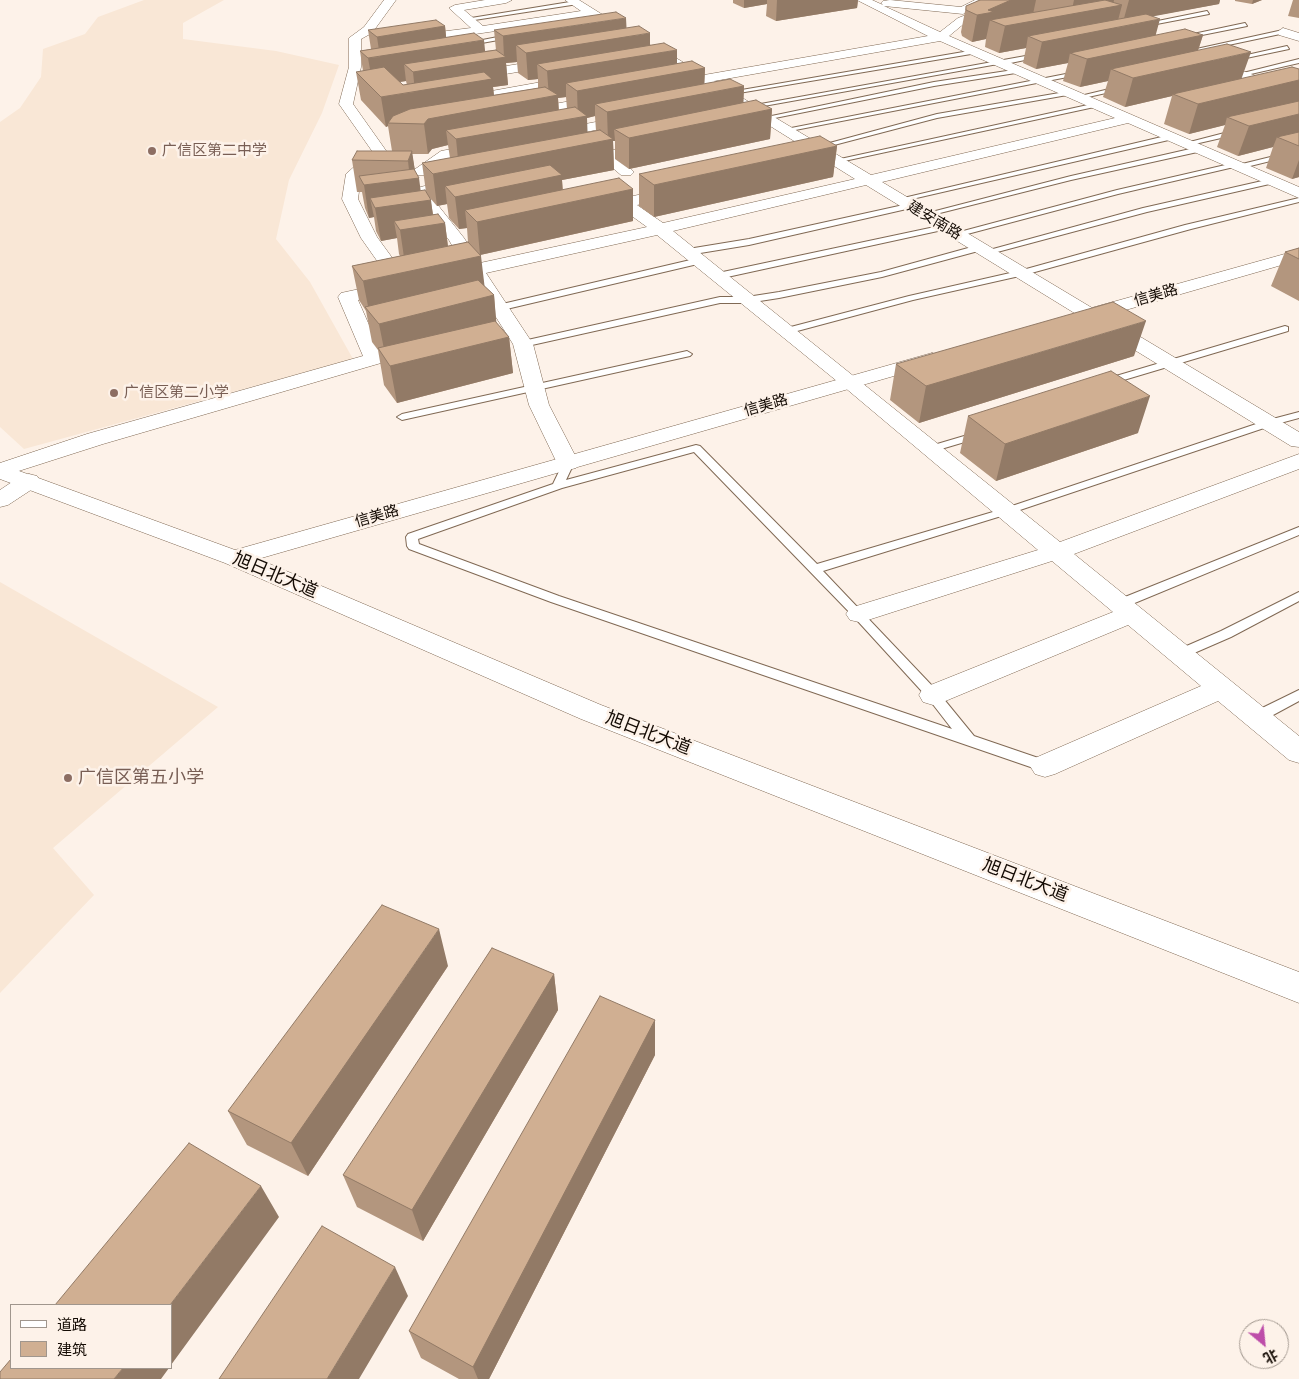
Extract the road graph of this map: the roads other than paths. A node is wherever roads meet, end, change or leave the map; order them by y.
1 (390, 0) edge
2 (506, 0) edge
3 (864, 0) edge
4 (982, 0) edge
5 (1016, 0) edge
6 (574, 1) edge
7 (1207, 14) dead end
8 (963, 16) junction
9 (468, 19) junction
10 (605, 24) junction
11 (1245, 25) dead end
12 (479, 29) junction
13 (1135, 32) edge
14 (1283, 32) joint
15 (941, 37) junction
16 (1299, 37) edge
17 (518, 41) joint
18 (642, 42) dead end
19 (441, 43) junction
20 (1175, 48) junction
21 (1287, 48) dead end
22 (975, 52) junction
23 (1048, 54) edge
24 (459, 57) junction
25 (487, 59) edge
26 (570, 59) edge
27 (440, 60) edge
28 (664, 61) edge
29 (1299, 61) edge
30 (1000, 62) junction
31 (1213, 67) junction
32 (502, 71) junction
33 (1020, 71) junction
34 (1090, 72) edge
35 (1242, 74) junction
36 (590, 77) edge
37 (457, 79) edge
38 (703, 80) junction
39 (1043, 81) junction
40 (1290, 83) edge
41 (686, 85) edge
42 (1127, 87) edge
43 (1274, 87) junction
44 (525, 88) junction
45 (1075, 95) junction
46 (618, 96) edge
47 (1299, 97) edge
48 (730, 101) junction
49 (441, 104) edge
50 (1097, 105) junction
51 (551, 108) junction
52 (647, 116) edge
53 (504, 117) edge
54 (1129, 119) junction
55 (762, 121) junction
56 (579, 129) junction
57 (1252, 129) edge
58 (785, 130) junction
59 (390, 137) edge
60 (1170, 137) junction
61 (532, 138) edge
62 (372, 140) junction
63 (503, 144) edge
64 (1193, 147) junction
65 (814, 148) junction
66 (615, 152) junction
67 (796, 152) edge
68 (1299, 152) edge
69 (573, 161) edge
70 (835, 161) junction
71 (1054, 163) junction
72 (1236, 165) junction
73 (626, 172) edge
74 (379, 174) edge
75 (354, 177) junction
76 (1082, 179) junction
77 (866, 180) junction
78 (1271, 180) junction
79 (692, 188) edge
80 (1299, 194) edge
81 (624, 203) junction
82 (904, 203) junction
83 (606, 207) edge
84 (924, 215) junction
85 (660, 229) junction
86 (950, 231) junction
87 (475, 234) edge
88 (456, 238) junction
89 (436, 241) edge
90 (397, 247) edge
91 (378, 250) junction
92 (982, 250) junction
93 (1299, 255) edge
94 (694, 257) junction
95 (476, 269) junction
96 (1021, 274) junction
97 (718, 276) junction
98 (418, 281) junction
99 (747, 300) junction
100 (498, 308) junction
101 (1089, 315) junction
102 (1060, 323) edge
103 (1285, 329) dead end
104 (786, 331) junction
105 (523, 344) junction
106 (955, 353) edge
107 (687, 354) dead end
108 (1170, 363) junction
109 (850, 382) junction
110 (1095, 386) edge
111 (535, 388) junction
112 (1299, 415) edge
113 (402, 417) dead end
114 (1269, 423) junction
115 (987, 432) edge
116 (1299, 442) edge
117 (931, 449) junction
118 (1299, 461) edge
119 (568, 463) junction
120 (0, 470) edge
121 (29, 481) junction
122 (558, 486) junction
123 (0, 500) edge
124 (1007, 511) junction
125 (1299, 531) edge
126 (1056, 552) junction
127 (234, 558) junction
128 (815, 569) junction
129 (1299, 596) edge
130 (1126, 609) junction
131 (859, 614) junction
132 (1180, 654) junction
133 (1222, 688) junction
134 (933, 695) junction
135 (1299, 695) edge
136 (1257, 717) junction
137 (970, 741) junction
138 (1299, 752) edge
139 (1045, 766) joint
140 (1299, 988) edge

1 - 62 street
2 - 9 street
3 - 8 street
3 - 15 street
4 - 8 street
5 - 8 street
6 - 9 lane
6 - 10 street
7 - 13 lane
8 - 15 street
9 - 12 street
10 - 12 street
10 - 18 street
11 - 20 lane
12 - 19 street
14 - 16 street
14 - 20 lane
15 - 22 street
15 - 38 street
17 - 19 lane
17 - 24 street
19 - 24 street
20 - 31 street
21 - 31 lane
22 - 30 street
22 - 48 lane
23 - 30 lane
24 - 27 street
25 - 32 street
26 - 32 street
28 - 38 street, 建安南路
29 - 35 lane
30 - 33 street
30 - 48 lane
31 - 35 street
32 - 37 street
32 - 44 street
33 - 39 street
33 - 55 lane
34 - 39 lane
35 - 43 street
36 - 44 street
38 - 41 street
38 - 48 street, 建安南路
39 - 45 street
39 - 58 lane
40 - 43 lane
42 - 45 lane
43 - 47 street
44 - 49 street
44 - 51 street
45 - 50 street
45 - 65 lane
46 - 51 street
48 - 55 street, 建安南路
50 - 54 street
50 - 70 lane
51 - 53 street
51 - 56 street
52 - 56 street
54 - 60 street
54 - 77 street
55 - 58 street, 建安南路
56 - 61 street
56 - 66 street
57 - 64 lane
58 - 65 street, 建安南路
59 - 62 street
60 - 64 street
60 - 71 lane
62 - 75 street
63 - 88 street
64 - 72 street
64 - 76 lane
65 - 67 street
65 - 70 street, 建安南路
66 - 69 street
66 - 73 street
68 - 72 lane
70 - 77 street, 建安南路
71 - 76 lane
71 - 82 lane
72 - 78 street
72 - 86 lane
74 - 75 street
75 - 91 street
76 - 84 lane
77 - 82 street, 建安南路
77 - 85 street
78 - 80 street
78 - 92 lane
79 - 81 street
80 - 96 lane
81 - 83 street
81 - 85 street
82 - 84 street, 建安南路
82 - 94 lane
84 - 86 street, 建安南路
85 - 94 street
85 - 95 street
86 - 92 street, 建安南路
86 - 97 lane
87 - 88 street
88 - 89 street
88 - 95 street
90 - 91 street
91 - 98 street
92 - 96 street, 建安南路
92 - 99 lane
93 - 101 street, 信美路
94 - 97 street
94 - 100 lane
95 - 98 street
95 - 100 street
96 - 101 street, 建安南路
96 - 104 lane
97 - 99 street
98 - 120 street
99 - 104 street
99 - 105 lane
100 - 105 street
101 - 102 street, 信美路
101 - 108 street, 建安南路
103 - 108 lane
104 - 109 street
105 - 111 street
106 - 109 street, 信美路
107 - 111 lane
108 - 110 lane
108 - 114 street, 建安南路
109 - 117 street
109 - 119 street, 信美路
111 - 113 lane
111 - 119 street
112 - 114 lane
114 - 116 street, 建安南路
114 - 124 lane
115 - 117 lane
117 - 124 street
118 - 126 street
119 - 122 lane
119 - 127 street, 信美路
120 - 121 street, 旭日北大道
121 - 123 street
121 - 127 street, 旭日北大道
122 - 128 lane
122 - 137 lane
124 - 126 street
124 - 128 lane
125 - 130 lane
126 - 130 street
126 - 131 street
127 - 140 street, 旭日北大道
128 - 131 lane
129 - 132 lane
130 - 132 street
130 - 134 street
131 - 134 lane
132 - 133 street
133 - 136 street
133 - 139 street
134 - 137 lane
135 - 136 lane
136 - 138 street
137 - 139 lane

